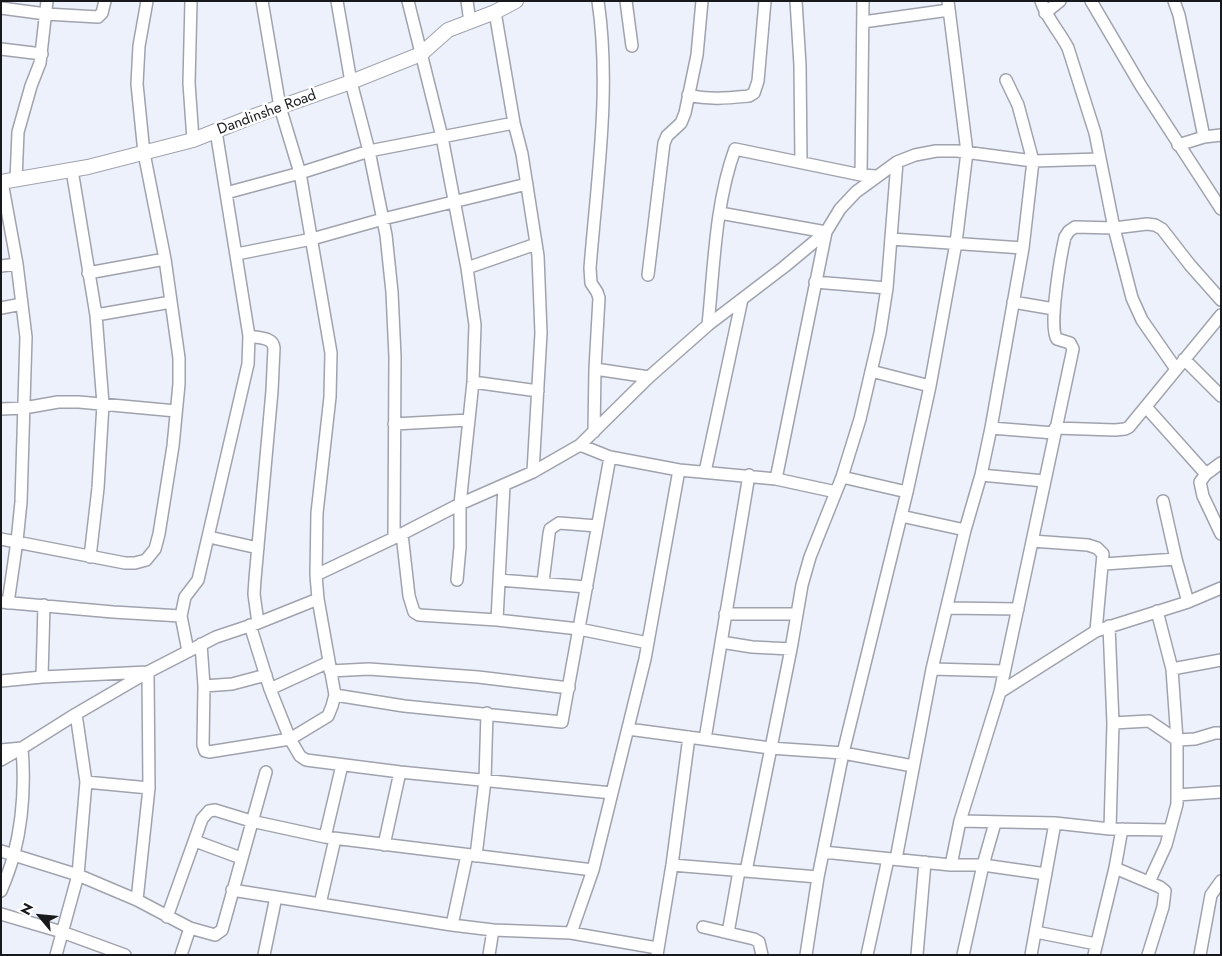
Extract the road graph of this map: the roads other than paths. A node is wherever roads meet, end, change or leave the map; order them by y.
1 (46, 1) edge
2 (105, 1) edge
3 (147, 1) edge
4 (262, 1) edge
5 (337, 1) edge
6 (408, 1) edge
7 (467, 1) edge
8 (516, 1) edge
9 (598, 1) edge
10 (626, 1) edge
11 (702, 1) edge
12 (765, 1) edge
13 (796, 1) edge
14 (863, 1) edge
15 (1041, 1) edge
16 (1060, 1) edge
17 (1091, 1) edge
18 (1174, 1) edge
19 (189, 2) edge
20 (948, 6) edge
21 (1, 8) edge
22 (495, 12) junction
23 (1045, 13) junction
24 (46, 14) junction
25 (470, 22) junction
26 (864, 22) junction
27 (632, 46) dead end
28 (1, 49) edge
29 (42, 54) junction
30 (422, 54) junction
31 (1006, 80) dead end
32 (351, 82) junction
33 (688, 95) junction
34 (280, 107) junction
35 (514, 123) junction
36 (216, 131) junction
37 (1221, 135) edge
38 (442, 137) junction
39 (1204, 137) junction
40 (193, 140) junction
41 (1178, 145) junction
42 (369, 151) junction
43 (967, 152) junction
44 (144, 153) junction
45 (1100, 159) junction
46 (1033, 161) junction
47 (801, 162) junction
48 (896, 162) junction
49 (72, 170) junction
50 (300, 173) junction
51 (861, 175) junction
52 (876, 176) junction
53 (16, 180) junction
54 (1, 182) edge
55 (527, 184) junction
56 (226, 193) junction
57 (453, 202) junction
58 (1221, 209) edge
59 (720, 213) junction
60 (383, 219) junction
61 (1114, 228) junction
62 (826, 232) junction
63 (312, 239) junction
64 (891, 239) junction
65 (956, 243) junction
66 (536, 244) junction
67 (1023, 248) junction
68 (237, 254) junction
69 (165, 259) junction
70 (17, 264) junction
71 (1, 266) edge
72 (467, 268) junction
73 (88, 273) junction
74 (648, 274) dead end
75 (815, 282) junction
76 (886, 288) junction
77 (742, 299) junction
78 (1221, 300) edge
79 (171, 302) junction
80 (1013, 302) junction
81 (22, 304) junction
82 (1, 308) edge
83 (1054, 310) junction
84 (96, 315) junction
85 (1221, 315) edge
86 (708, 325) junction
87 (249, 336) junction
88 (1184, 359) junction
89 (595, 369) junction
90 (1176, 369) junction
91 (872, 371) junction
92 (649, 377) junction
93 (473, 382) junction
94 (930, 386) junction
95 (538, 391) junction
96 (1221, 396) edge
97 (103, 404) junction
98 (1146, 407) junction
99 (24, 408) junction
100 (1, 409) edge
101 (176, 411) junction
102 (469, 420) junction
103 (394, 424) junction
104 (991, 428) junction
105 (1055, 430) junction
106 (594, 432) junction
107 (580, 445) junction
108 (610, 457) junction
109 (1221, 463) edge
110 (679, 470) junction
111 (533, 472) junction
112 (705, 472) junction
113 (1206, 474) junction
114 (981, 475) junction
115 (749, 476) junction
116 (842, 477) junction
117 (776, 479) junction
118 (1044, 482) junction
119 (504, 485) junction
120 (836, 492) junction
121 (907, 492) junction
122 (1163, 502) dead end
123 (460, 504) junction
124 (902, 516) junction
125 (597, 526) junction
126 (965, 530) junction
127 (1221, 534) edge
128 (398, 536) junction
129 (209, 537) junction
130 (1, 539) edge
131 (17, 541) junction
132 (1032, 542) junction
133 (258, 548) junction
134 (90, 557) junction
135 (1176, 559) junction
136 (1104, 564) junction
137 (316, 575) junction
138 (457, 580) dead end
139 (499, 580) junction
140 (543, 582) junction
141 (587, 587) junction
142 (1221, 588) edge
143 (318, 599) junction
144 (5, 602) edge
145 (1188, 602) junction
146 (44, 605) junction
147 (947, 608) junction
148 (1018, 609) junction
149 (1157, 610) junction
150 (725, 614) junction
151 (797, 614) junction
152 (181, 616) junction
153 (497, 620) junction
154 (254, 624) junction
155 (1109, 626) junction
156 (579, 629) junction
157 (1096, 631) junction
158 (721, 642) junction
159 (648, 643) junction
160 (201, 644) junction
161 (791, 649) junction
162 (188, 651) junction
163 (1221, 660) edge
164 (330, 666) junction
165 (932, 669) junction
166 (1172, 669) junction
167 (1004, 671) junction
168 (151, 674) junction
169 (42, 676) junction
170 (266, 676) junction
171 (1, 681) edge
172 (204, 686) junction
173 (568, 688) junction
174 (270, 689) junction
175 (1000, 692) junction
176 (335, 694) junction
177 (487, 713) junction
178 (76, 714) junction
179 (1113, 723) junction
180 (628, 729) junction
181 (1221, 733) edge
182 (689, 737) junction
183 (290, 739) junction
184 (705, 739) junction
185 (1177, 740) junction
186 (22, 748) junction
187 (770, 748) junction
188 (1, 750) edge
189 (843, 753) junction
190 (1, 760) edge
191 (342, 765) junction
192 (913, 766) junction
193 (266, 772) dead end
194 (400, 772) junction
195 (485, 780) junction
196 (86, 782) junction
197 (149, 788) junction
198 (1221, 792) edge
199 (612, 794) junction
200 (1177, 795) junction
201 (251, 821) junction
202 (960, 821) junction
203 (995, 823) junction
204 (1055, 823) junction
205 (1116, 829) junction
206 (1170, 830) junction
207 (330, 838) junction
208 (195, 841) junction
209 (384, 845) junction
210 (1, 851) edge
211 (823, 852) junction
212 (14, 855) junction
213 (471, 855) junction
214 (241, 858) junction
215 (892, 859) junction
216 (925, 862) junction
217 (951, 865) junction
218 (983, 865) junction
219 (672, 866) junction
220 (1116, 868) junction
221 (593, 870) junction
222 (742, 871) junction
223 (1046, 874) junction
224 (78, 875) junction
225 (818, 878) junction
226 (1149, 882) junction
227 (1219, 887) edge
228 (232, 890) junction
229 (1, 891) edge
230 (276, 897) junction
231 (137, 900) junction
232 (320, 904) junction
233 (1, 914) edge
234 (167, 916) junction
235 (452, 925) junction
236 (703, 927) dead end
237 (190, 928) junction
238 (493, 930) junction
239 (62, 932) junction
240 (1036, 932) junction
241 (571, 933) junction
242 (728, 933) junction
243 (1095, 950) edge
244 (657, 952) edge
245 (56, 955) edge
246 (125, 955) edge
247 (181, 955) edge
248 (264, 955) edge
249 (489, 955) edge
250 (762, 955) edge
251 (806, 955) edge
252 (867, 955) edge
253 (917, 955) edge
254 (963, 955) edge
255 (1031, 955) edge
256 (1148, 955) edge
257 (1200, 955) edge

1 - 24 street
2 - 24 street
3 - 44 street
4 - 34 street
5 - 32 street
6 - 30 street
7 - 25 street
8 - 22 street, Dandinshe Road
9 - 89 street
10 - 27 street
11 - 33 street
12 - 33 street
13 - 47 street
14 - 26 street
15 - 23 street
16 - 23 street
17 - 41 street
18 - 39 street
19 - 40 street
20 - 26 street
20 - 43 street
21 - 24 street
22 - 25 street, Dandinshe Road
22 - 35 street
23 - 45 street
24 - 29 street
25 - 30 street, Dandinshe Road
26 - 51 street
28 - 29 street
29 - 53 street
30 - 32 street, Dandinshe Road
30 - 38 street
31 - 46 street
32 - 34 street, Dandinshe Road
32 - 42 street
33 - 74 street
34 - 36 street, Dandinshe Road
34 - 50 street
35 - 38 street
35 - 55 street
36 - 40 street, Dandinshe Road
36 - 56 street
37 - 39 street
38 - 42 street
38 - 57 street
39 - 41 street
40 - 44 street, Dandinshe Road
41 - 58 street
42 - 50 street
42 - 60 street
43 - 46 street
43 - 48 street
43 - 65 street
44 - 49 street, Dandinshe Road
44 - 69 street
45 - 46 street
45 - 61 street
46 - 67 street
47 - 51 street
47 - 59 street
48 - 52 street
48 - 64 street
49 - 53 street, Dandinshe Road
49 - 73 street
50 - 56 street
50 - 63 street
51 - 52 street
52 - 62 street
53 - 54 street, Dandinshe Road
54 - 70 street
55 - 57 street
55 - 66 street
56 - 68 street
57 - 60 street
57 - 72 street
59 - 62 street
59 - 86 street
60 - 63 street
60 - 103 street
61 - 78 street
61 - 83 street
61 - 90 street
62 - 75 street
62 - 77 street
63 - 68 street
63 - 137 street
64 - 65 street
64 - 76 street
65 - 67 street
65 - 94 street
66 - 72 street
66 - 95 street
67 - 80 street
68 - 87 street
69 - 73 street
69 - 79 street
70 - 71 street
70 - 81 street
72 - 93 street
73 - 84 street
75 - 76 street
75 - 117 street
76 - 91 street
77 - 86 street
77 - 112 street
79 - 84 street
79 - 101 street
80 - 83 street
80 - 104 street
81 - 82 street
81 - 99 street
83 - 105 street
84 - 97 street
85 - 88 street
86 - 92 street
87 - 129 street
87 - 133 street
88 - 90 street
88 - 96 street
89 - 92 street
89 - 106 street
90 - 98 street
91 - 94 street
91 - 116 street
92 - 106 street
93 - 95 street
93 - 102 street
94 - 121 street
95 - 111 street
97 - 99 street
97 - 101 street
97 - 134 street
98 - 105 street
98 - 113 street
99 - 100 street
99 - 131 street
101 - 134 street
102 - 103 street
102 - 123 street
103 - 128 street
104 - 105 street
104 - 114 street
105 - 118 street
106 - 107 street
107 - 108 street
107 - 111 street
108 - 110 street
108 - 125 street
109 - 113 street
110 - 112 street
110 - 159 street
111 - 119 street
112 - 115 street
113 - 127 street
114 - 118 street
114 - 126 street
115 - 117 street
115 - 150 street
116 - 120 street
116 - 121 street
117 - 120 street
118 - 132 street
119 - 123 street
119 - 139 street
120 - 151 street
121 - 124 street
122 - 135 street
123 - 128 street
123 - 138 street
124 - 126 street
124 - 189 street
125 - 140 street
125 - 141 street
126 - 147 street
128 - 137 street
128 - 153 street
129 - 133 street
129 - 152 street
130 - 131 street
131 - 134 street
131 - 144 street
132 - 136 street
132 - 148 street
133 - 154 street
135 - 136 street
135 - 145 street
136 - 157 street
137 - 143 street
139 - 140 street
139 - 153 street
140 - 141 street
141 - 156 street
142 - 145 street
143 - 154 street
143 - 164 street
144 - 146 street
145 - 149 street
146 - 152 street
146 - 169 street
147 - 148 street
147 - 165 street
148 - 167 street
149 - 155 street
149 - 166 street
150 - 151 street
150 - 158 street
151 - 161 street
152 - 162 street
153 - 156 street
154 - 160 street
154 - 170 street
155 - 157 street
155 - 179 street
156 - 159 street
156 - 173 street
157 - 175 street
158 - 161 street
158 - 184 street
159 - 180 street
160 - 162 street
160 - 172 street
161 - 187 street
162 - 168 street
163 - 166 street
164 - 173 street
164 - 174 street
164 - 176 street
165 - 167 street
165 - 192 street
166 - 185 street
167 - 175 street
168 - 169 street
168 - 178 street
168 - 197 street
169 - 171 street
170 - 172 street
170 - 174 street
172 - 183 street
173 - 177 street
174 - 183 street
175 - 202 street
176 - 177 street
176 - 183 street
177 - 195 street
178 - 186 street
178 - 196 street
179 - 185 street
179 - 205 street
180 - 182 street
180 - 199 street
181 - 185 street
182 - 184 street
182 - 219 street
183 - 191 street
184 - 187 street
185 - 200 street
186 - 188 street
186 - 190 street
186 - 212 street
187 - 189 street
187 - 222 street
189 - 192 street
189 - 211 street
191 - 194 street
191 - 207 street
192 - 215 street
193 - 201 street
194 - 195 street
194 - 209 street
195 - 199 street
195 - 213 street
196 - 197 street
196 - 224 street
197 - 231 street
198 - 200 street
199 - 221 street
200 - 206 street
201 - 207 street
201 - 208 street
201 - 214 street
202 - 203 street
202 - 217 street
203 - 204 street
203 - 218 street
204 - 205 street
204 - 223 street
205 - 206 street
205 - 220 street
206 - 226 street
207 - 209 street
207 - 232 street
208 - 214 street
208 - 234 street
209 - 213 street
210 - 212 street
211 - 215 street
211 - 225 street
212 - 224 street
212 - 229 street
213 - 221 street
213 - 235 street
214 - 228 street
215 - 216 street
215 - 252 street
216 - 217 street
216 - 253 street
217 - 218 street
218 - 223 street
218 - 254 street
219 - 222 street
219 - 244 street
220 - 226 street
220 - 243 street
221 - 241 street
222 - 225 street
222 - 242 street
223 - 240 street
224 - 231 street
224 - 239 street
225 - 251 street
226 - 256 street
227 - 257 street
228 - 230 street
228 - 237 street
230 - 232 street
230 - 248 street
231 - 234 street
232 - 235 street
233 - 239 street
234 - 237 street
235 - 238 street
236 - 242 street
237 - 247 street
238 - 241 street
238 - 249 street
239 - 245 street
239 - 246 street
240 - 243 street
240 - 255 street
241 - 244 street
242 - 250 street

